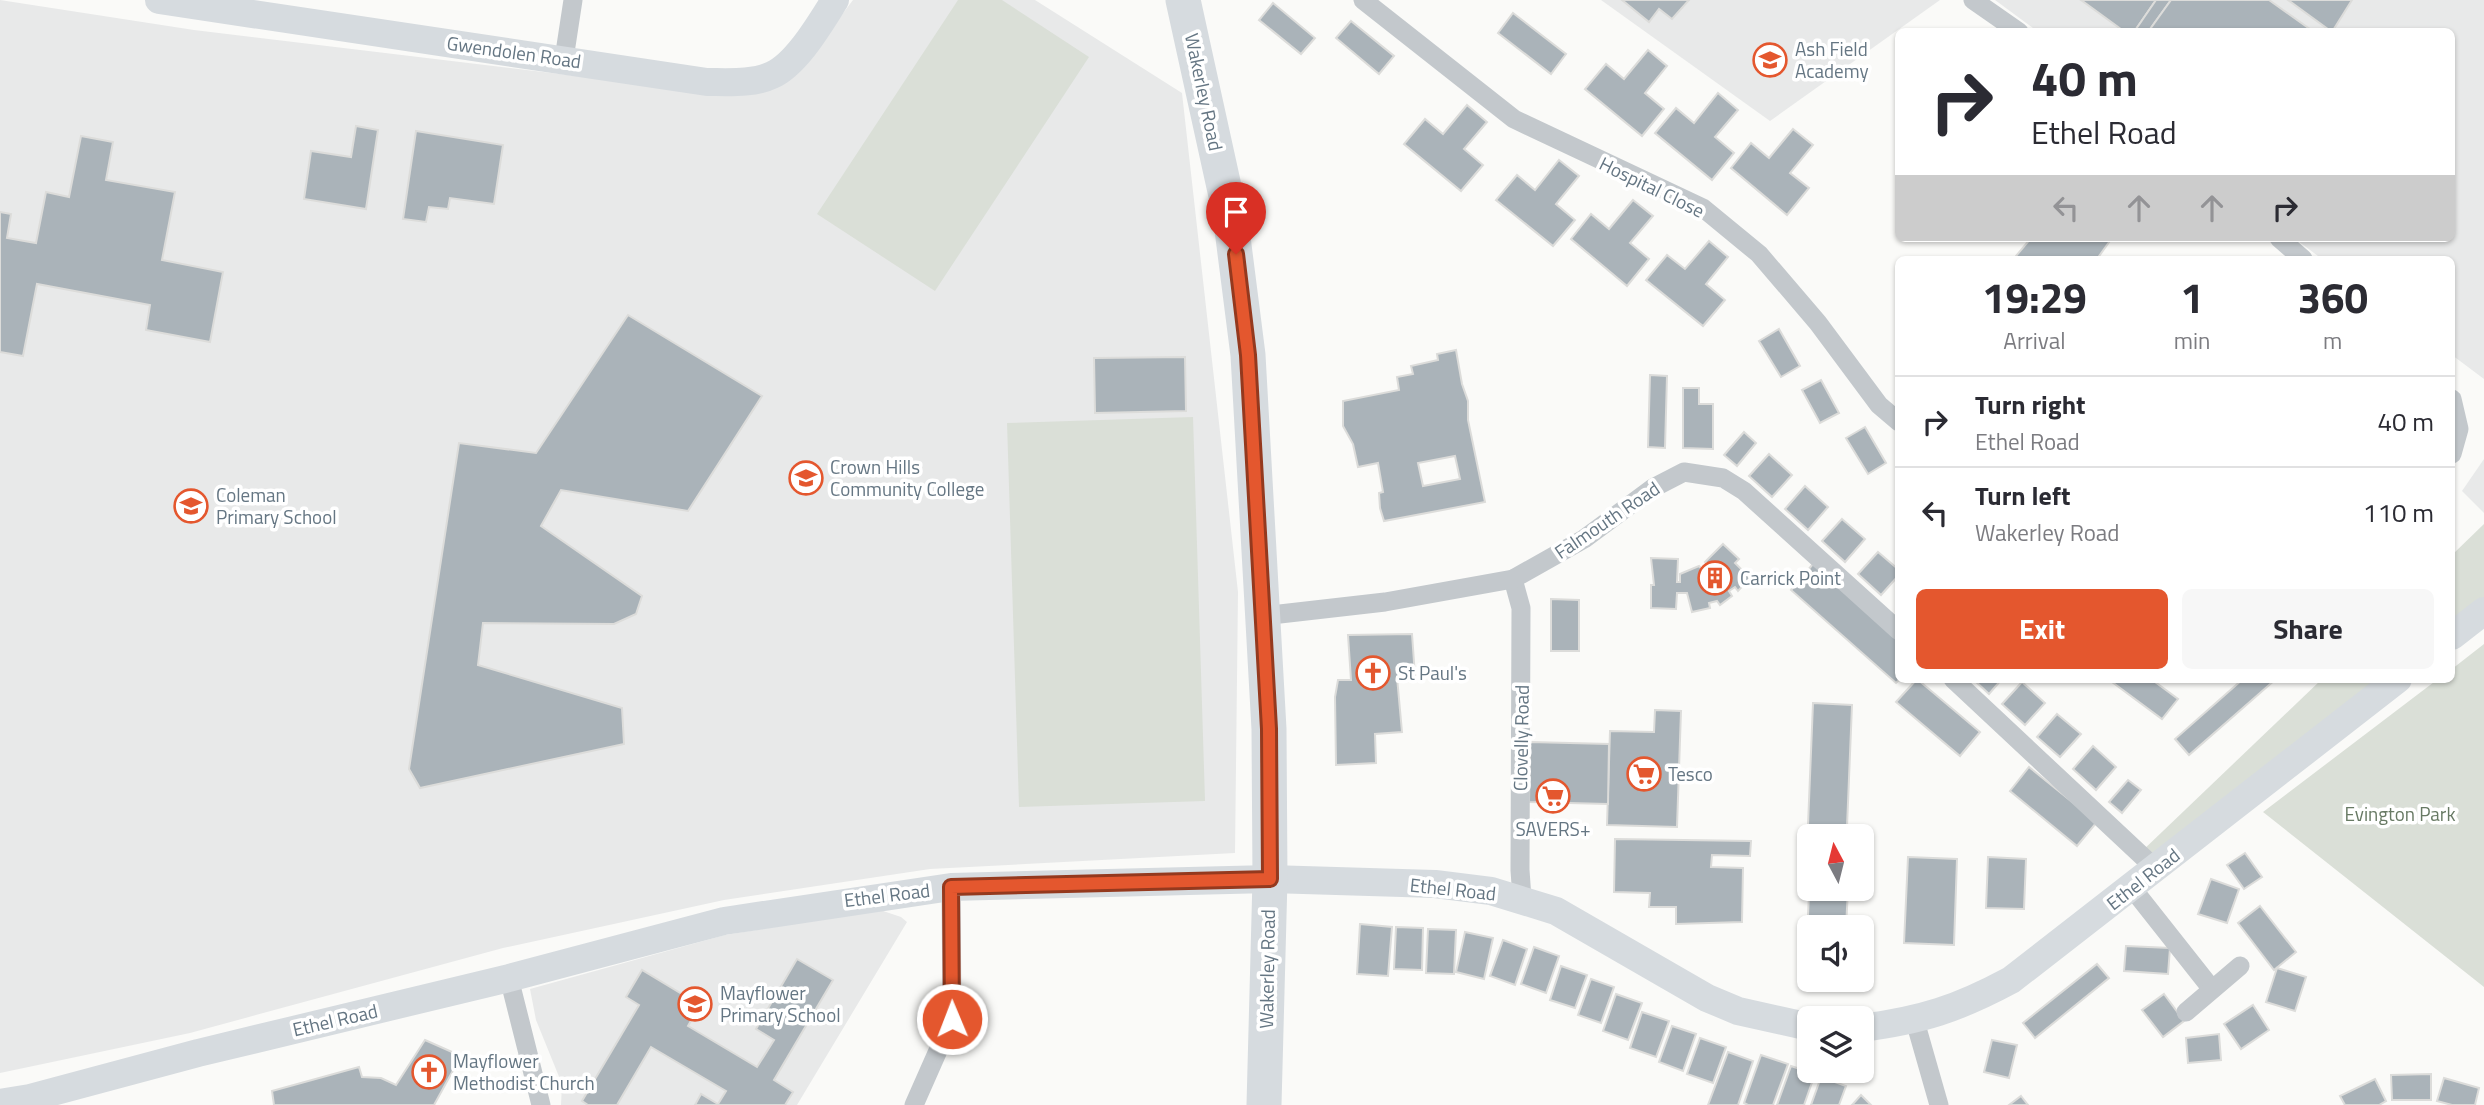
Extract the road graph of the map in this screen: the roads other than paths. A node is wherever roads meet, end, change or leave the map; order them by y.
1 (159, 0) edge
2 (573, 0) edge
3 (835, 0) edge
4 (1183, 0) edge
5 (1363, 0) edge
6 (1973, 0) edge
7 (2013, 28) edge
8 (564, 59) junction
9 (2284, 242) edge
10 (2300, 256) edge
11 (2455, 412) edge
12 (1895, 418) edge
13 (2455, 443) edge
14 (1513, 579) junction
15 (2484, 611) edge
16 (1262, 616) junction
17 (1895, 627) edge
18 (2455, 634) edge
19 (1957, 683) edge
20 (2393, 683) edge
21 (2155, 869) junction
22 (1270, 879) junction
23 (951, 887) junction
24 (2132, 888) junction
25 (1522, 899) junction
26 (2240, 966) dead end
27 (509, 978) junction
28 (2211, 988) junction
29 (2186, 1012) dead end
30 (1915, 1021) junction
31 (1797, 1024) edge
32 (1874, 1026) edge
33 (0, 1103) edge
34 (541, 1105) edge
35 (914, 1105) edge
36 (1264, 1105) edge
37 (1939, 1105) edge

1 - 8 street, Gwendolen Road
2 - 8 street
3 - 8 street, Gwendolen Road
4 - 16 highway, Wakerley Road
5 - 12 street, Hospital Close
6 - 7 street
9 - 10 street
11 - 13 street
14 - 16 street, Falmouth Road
14 - 17 street, Falmouth Road
14 - 25 street, Clovelly Road
15 - 18 street
16 - 22 highway, Wakerley Road
19 - 21 street
20 - 21 street, Ethel Road
21 - 24 street, Ethel Road
22 - 23 street, Ethel Road
22 - 25 street, Ethel Road
22 - 36 highway, Wakerley Road
23 - 27 street, Ethel Road
23 - 35 street
24 - 28 street
24 - 30 street, Ethel Road
25 - 31 street, Ethel Road
26 - 28 street
27 - 33 street, Ethel Road
27 - 34 street
28 - 29 street
30 - 32 street, Ethel Road
30 - 37 street

